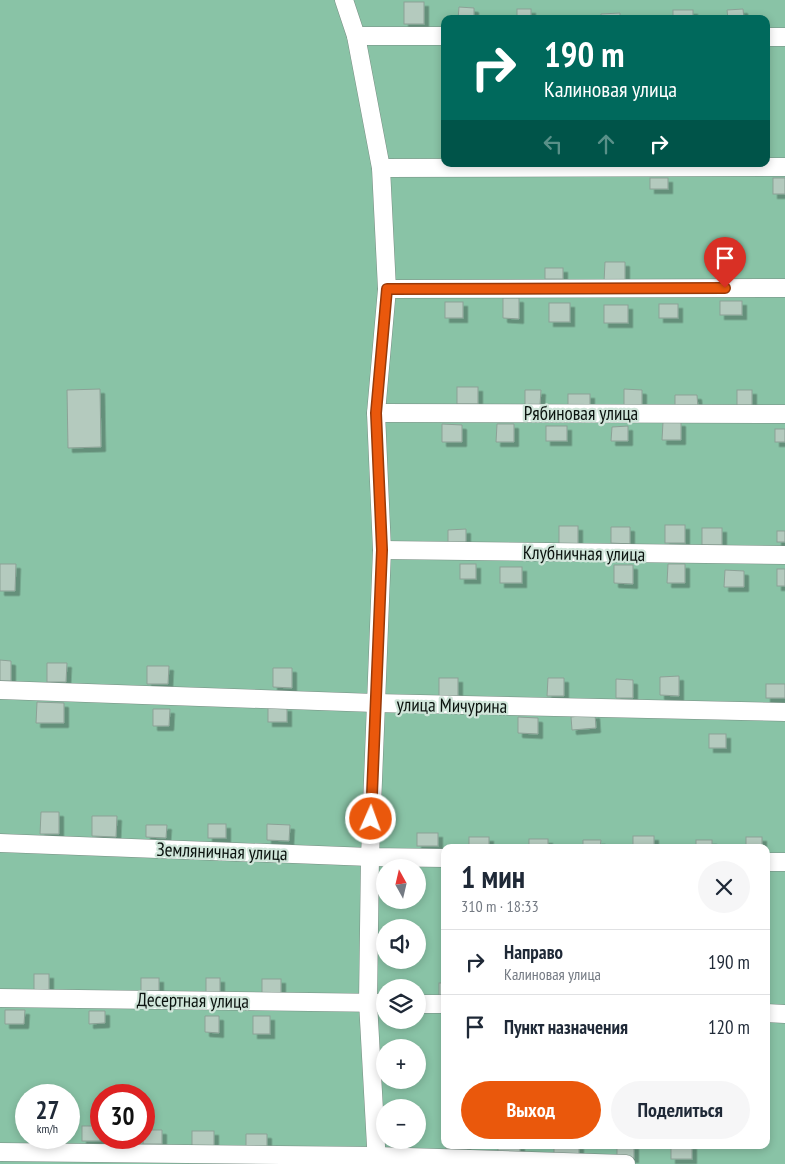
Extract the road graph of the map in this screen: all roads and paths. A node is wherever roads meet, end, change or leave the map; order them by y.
1 (344, 0) edge
2 (356, 36) junction
3 (441, 36) edge
4 (770, 37) edge
5 (785, 37) edge
6 (785, 167) edge
7 (381, 168) junction
8 (785, 288) edge
9 (387, 289) junction
10 (376, 413) junction
11 (785, 414) edge
12 (382, 550) junction
13 (785, 555) edge
14 (0, 690) edge
15 (375, 704) junction
16 (785, 712) edge
17 (0, 843) edge
18 (370, 857) junction
19 (441, 858) edge
20 (770, 862) edge
21 (785, 862) edge
22 (376, 982) edge
23 (0, 998) edge
24 (376, 1003) edge
25 (426, 1004) edge
26 (441, 1004) edge
27 (770, 1013) edge
28 (785, 1014) edge
29 (377, 1029) edge
30 (0, 1152) edge
31 (377, 1160) edge
32 (626, 1164) edge

1 - 2 street
2 - 3 street
2 - 7 street
4 - 5 street
6 - 7 street
7 - 9 street
8 - 9 street
9 - 10 street
10 - 11 street, Рябиновая улица
10 - 12 street
12 - 13 street, Клубничная улица
12 - 15 street
14 - 15 street, улица Мичурина
15 - 16 street, улица Мичурина
15 - 18 street
17 - 18 street, Земляничная улица
18 - 19 street, Земляничная улица
18 - 22 street
20 - 21 street
23 - 24 street, Десертная улица
25 - 26 street
27 - 28 street
29 - 31 street
30 - 31 street
31 - 32 street

